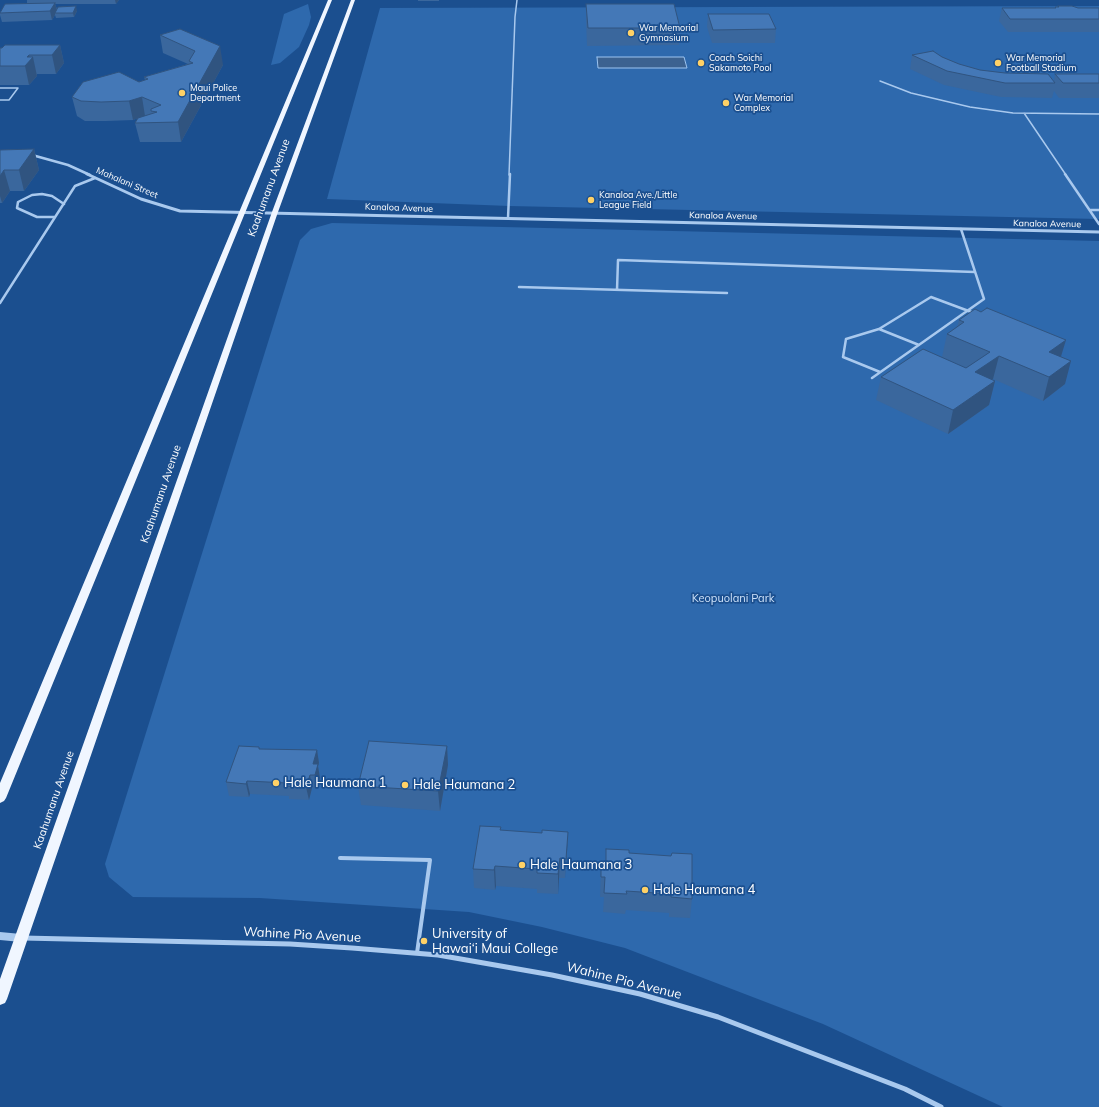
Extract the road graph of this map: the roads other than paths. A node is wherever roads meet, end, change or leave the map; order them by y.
1 (330, 0) edge
2 (353, 0) edge
3 (517, 0) edge
4 (880, 81) dead end
5 (0, 88) edge
6 (0, 100) edge
7 (1024, 113) junction
8 (1099, 114) edge
9 (26, 154) edge
10 (96, 178) junction
11 (64, 204) junction
12 (1090, 210) junction
13 (1099, 210) edge
14 (241, 211) junction
15 (275, 212) junction
16 (55, 217) junction
17 (508, 218) junction
18 (1099, 224) edge
19 (961, 229) junction
20 (1099, 232) edge
21 (975, 272) junction
22 (519, 287) dead end
23 (617, 290) junction
24 (727, 293) dead end
25 (0, 303) edge
26 (968, 310) junction
27 (975, 313) edge
28 (879, 329) junction
29 (919, 345) junction
30 (880, 372) junction
31 (872, 378) dead end
32 (0, 798) edge
33 (340, 858) dead end
34 (0, 936) edge
35 (21, 938) junction
36 (417, 953) junction
37 (0, 999) edge
38 (941, 1107) edge

1 - 14 main road, Kaahumanu Avenue
2 - 15 main road, Kaahumanu Avenue
3 - 17 lane
4 - 7 lane
5 - 6 lane
7 - 8 lane
7 - 12 lane
9 - 10 street, Mahalani Street
10 - 11 lane
10 - 14 street, Mahalani Street
11 - 16 lane
11 - 16 lane
12 - 13 lane
12 - 18 lane
14 - 15 street, Mahalani Street
14 - 32 main road, Kaahumanu Avenue
15 - 17 street, Kanaloa Avenue
15 - 35 main road, Kaahumanu Avenue
16 - 25 lane
17 - 19 street, Kanaloa Avenue
19 - 20 street, Kanaloa Avenue
19 - 21 lane
21 - 23 lane
21 - 26 lane
22 - 23 lane
23 - 24 lane
26 - 27 lane
26 - 28 lane
26 - 29 lane
28 - 29 lane
28 - 30 lane
29 - 30 lane
30 - 31 lane
33 - 36 lane
34 - 35 street
35 - 36 street, Wahine Pio Avenue
35 - 37 main road, Kaahumanu Avenue
36 - 38 street, Wahine Pio Avenue

